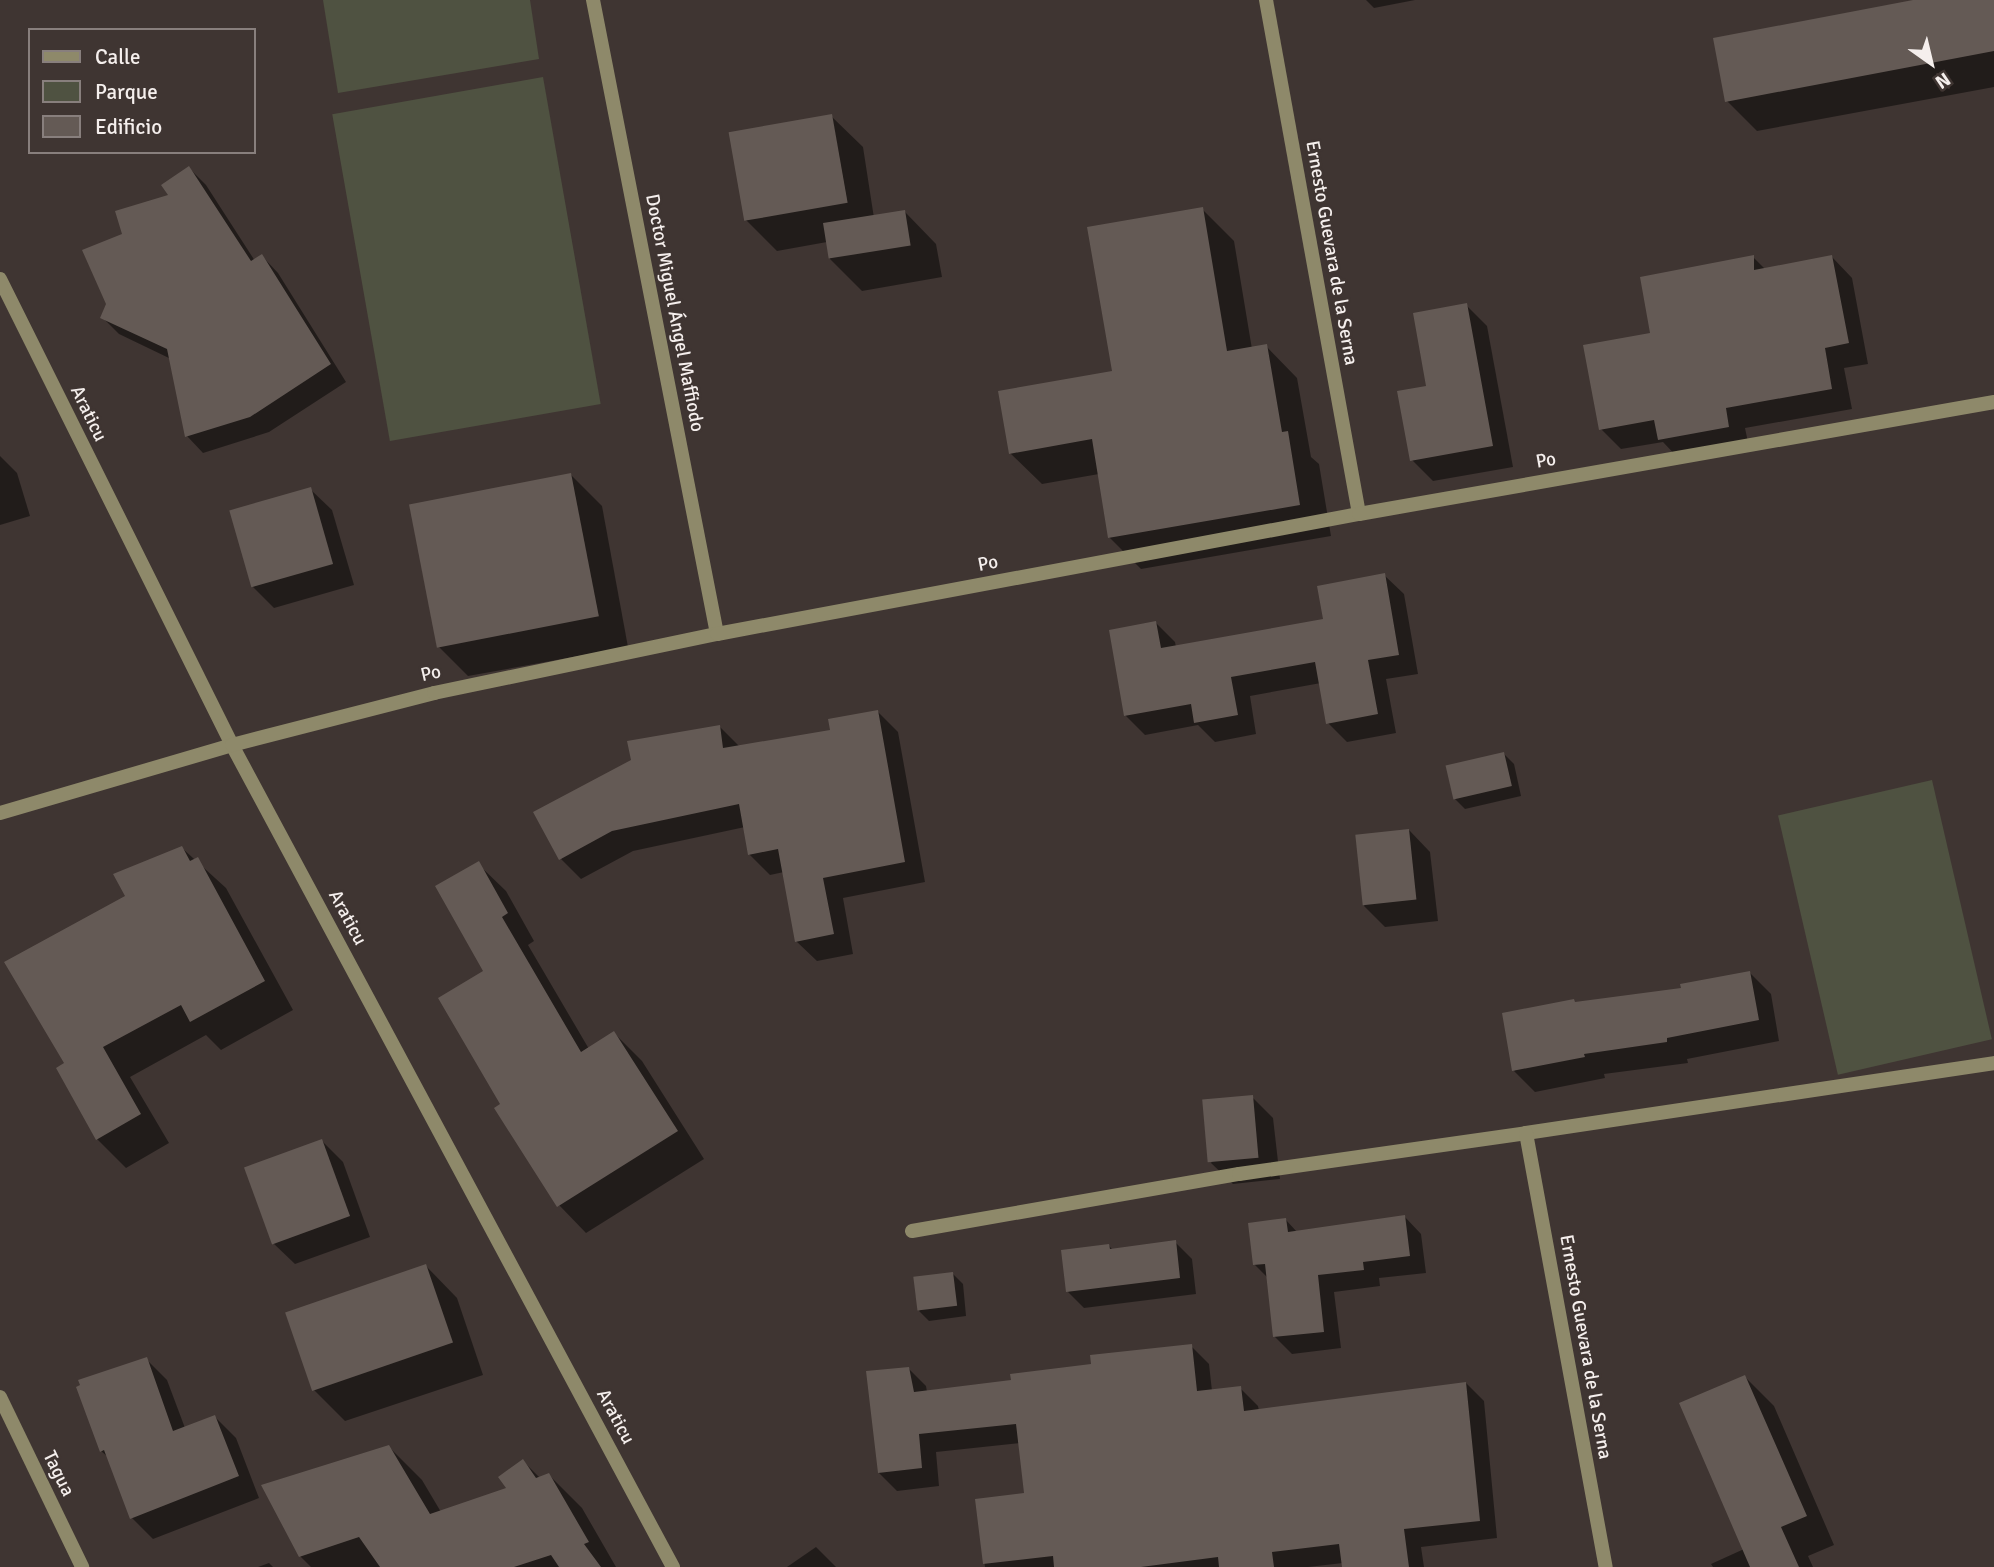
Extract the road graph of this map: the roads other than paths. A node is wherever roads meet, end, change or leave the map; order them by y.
1 (593, 0) edge
2 (1266, 0) edge
3 (0, 279) edge
4 (1994, 402) edge
5 (1359, 514) junction
6 (717, 634) junction
7 (232, 745) junction
8 (0, 813) edge
9 (1994, 1063) edge
10 (1525, 1133) junction
11 (912, 1231) dead end
12 (0, 1397) edge
13 (82, 1567) edge
14 (673, 1567) edge
15 (1606, 1567) edge

1 - 6 street, Doctor Miguel Ángel Maffiodo
2 - 5 street, Ernesto Guevara de la Serna
3 - 7 street, Araticu
4 - 5 street, Po
5 - 6 street, Po
6 - 7 street, Po
7 - 8 street, Po
7 - 14 street, Araticu
9 - 10 street
10 - 11 street
10 - 15 street, Ernesto Guevara de la Serna
12 - 13 street, Tagua

